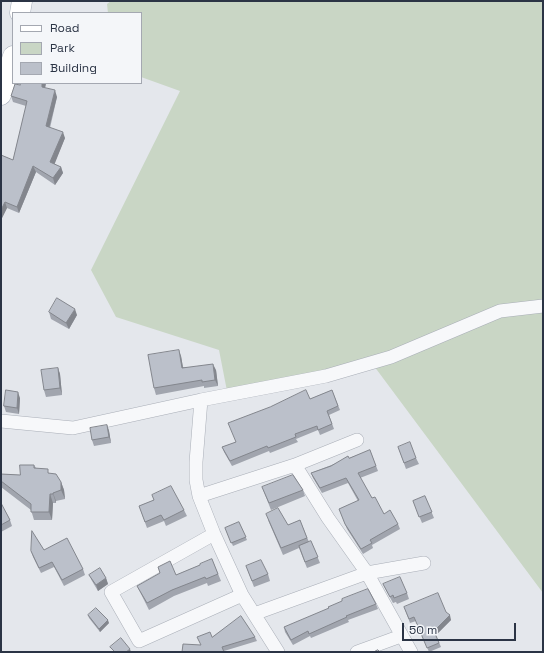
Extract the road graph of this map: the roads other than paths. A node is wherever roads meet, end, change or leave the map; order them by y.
1 (22, 1) edge
2 (20, 12) edge
3 (12, 59) edge
4 (1, 95) edge
5 (543, 306) edge
6 (201, 400) junction
7 (1, 421) edge
8 (357, 440) dead end
9 (294, 464) junction
10 (199, 496) junction
11 (214, 534) junction
12 (424, 563) dead end
13 (367, 573) junction
14 (242, 595) junction
15 (254, 614) junction
16 (401, 636) junction
17 (278, 652) edge
18 (357, 652) edge
19 (411, 652) edge

1 - 2 main road
3 - 4 main road
5 - 6 street
6 - 7 street
6 - 10 street
8 - 9 street
9 - 10 street
9 - 13 street
10 - 11 street
11 - 14 street
11 - 14 street
12 - 13 street
13 - 15 street
13 - 16 street
14 - 15 street
15 - 17 street
16 - 18 street
16 - 19 street

